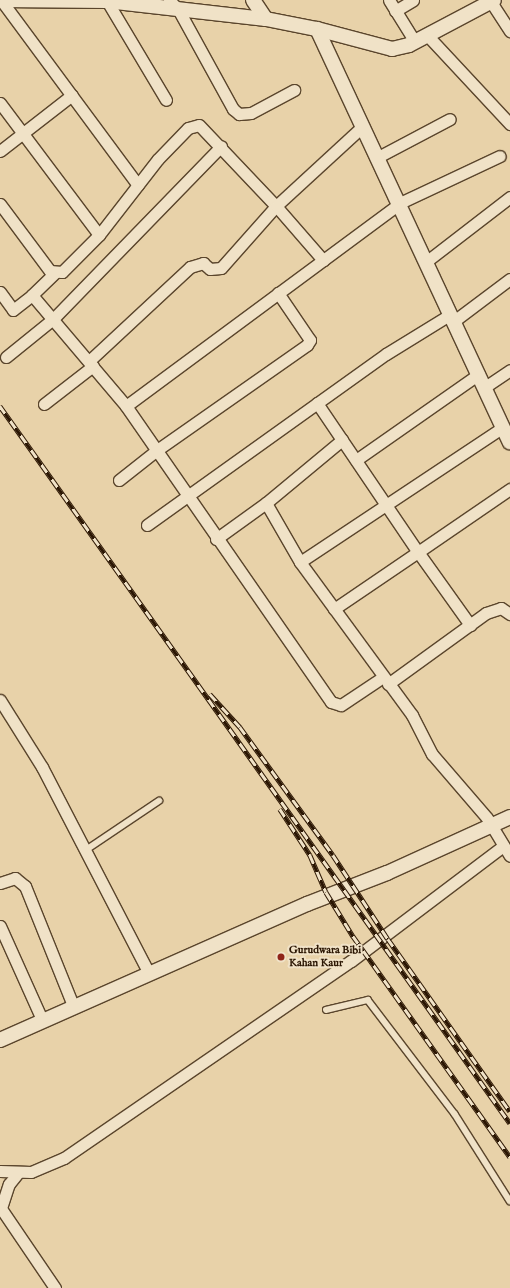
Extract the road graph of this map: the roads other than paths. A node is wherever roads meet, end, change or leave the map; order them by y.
1 (1, 0) edge
2 (253, 0) edge
3 (389, 0) edge
4 (413, 0) edge
5 (492, 1) edge
6 (107, 2) junction
7 (174, 5) edge
8 (395, 11) junction
9 (266, 19) junction
10 (317, 29) junction
11 (510, 31) edge
12 (427, 35) junction
13 (415, 42) junction
14 (294, 90) dead end
15 (72, 95) junction
16 (166, 100) dead end
17 (0, 103) edge
18 (450, 119) dead end
19 (510, 124) edge
20 (363, 126) junction
21 (23, 134) junction
22 (221, 146) junction
23 (0, 151) edge
24 (500, 156) dead end
25 (378, 157) junction
26 (138, 185) junction
27 (510, 197) edge
28 (400, 203) junction
29 (0, 204) edge
30 (276, 206) junction
31 (99, 235) junction
32 (323, 260) junction
33 (427, 261) junction
34 (56, 272) junction
35 (510, 279) edge
36 (0, 292) edge
37 (278, 293) junction
38 (32, 295) junction
39 (453, 317) junction
40 (53, 318) junction
41 (6, 357) dead end
42 (91, 364) junction
43 (510, 370) edge
44 (482, 380) junction
45 (317, 403) junction
46 (44, 404) dead end
47 (126, 406) junction
48 (503, 427) junction
49 (342, 440) junction
50 (510, 442) edge
51 (157, 450) junction
52 (356, 460) junction
53 (119, 480) dead end
54 (510, 489) edge
55 (187, 495) junction
56 (266, 503) junction
57 (385, 504) junction
58 (147, 525) dead end
59 (216, 539) junction
60 (418, 552) junction
61 (300, 562) junction
62 (334, 609) junction
63 (510, 614) edge
64 (470, 625) junction
65 (386, 681) junction
66 (0, 700) edge
67 (159, 800) dead end
68 (510, 809) edge
69 (510, 816) edge
70 (489, 822) junction
71 (503, 846) junction
72 (86, 850) junction
73 (510, 856) edge
74 (0, 883) edge
75 (0, 926) edge
76 (146, 968) junction
77 (72, 1003) junction
78 (326, 1010) dead end
79 (40, 1015) junction
80 (0, 1031) edge
81 (0, 1040) edge
82 (0, 1171) edge
83 (18, 1173) junction
84 (510, 1201) edge
85 (1, 1207) edge
86 (55, 1288) edge

1 - 6 street
1 - 15 street
2 - 9 street
3 - 8 street
4 - 8 street
5 - 11 street
5 - 12 street
6 - 7 street
6 - 16 street
7 - 9 street
7 - 14 street
8 - 13 street
9 - 10 street
10 - 13 street
10 - 20 street
12 - 13 street
12 - 19 street
15 - 21 street
15 - 26 street
17 - 21 street
18 - 25 street
20 - 25 street
20 - 30 street
21 - 23 street
21 - 31 street
22 - 26 street
22 - 30 street
22 - 40 street
24 - 28 street
25 - 28 street
26 - 31 street
27 - 33 street
28 - 32 street
28 - 33 street
29 - 34 street
30 - 32 street
30 - 42 street
31 - 34 street
32 - 37 street
33 - 39 street
34 - 38 street
35 - 39 street
36 - 38 street
37 - 47 street
37 - 51 street
38 - 40 street
39 - 44 street
39 - 45 street
40 - 41 street
40 - 42 street
42 - 46 street
42 - 47 street
43 - 44 street
44 - 48 street
44 - 52 street
45 - 49 street
45 - 55 street
47 - 51 street
48 - 50 street
48 - 57 street
49 - 52 street
49 - 56 street
51 - 53 street
51 - 55 street
52 - 57 street
54 - 60 street
55 - 58 street
55 - 59 street
56 - 59 street
56 - 61 street
57 - 60 street
57 - 61 street
59 - 65 street
60 - 62 street
60 - 64 street
61 - 62 street
62 - 65 street
63 - 64 street
64 - 65 street
65 - 70 street
66 - 72 street
67 - 72 lane
68 - 70 street
69 - 70 street
70 - 71 street
70 - 76 street
70 - 81 street
71 - 73 street
71 - 83 street
72 - 76 street
74 - 77 street
75 - 79 street
76 - 77 street
77 - 79 street
78 - 84 lane
79 - 80 street
82 - 83 street
83 - 85 street
85 - 86 street

